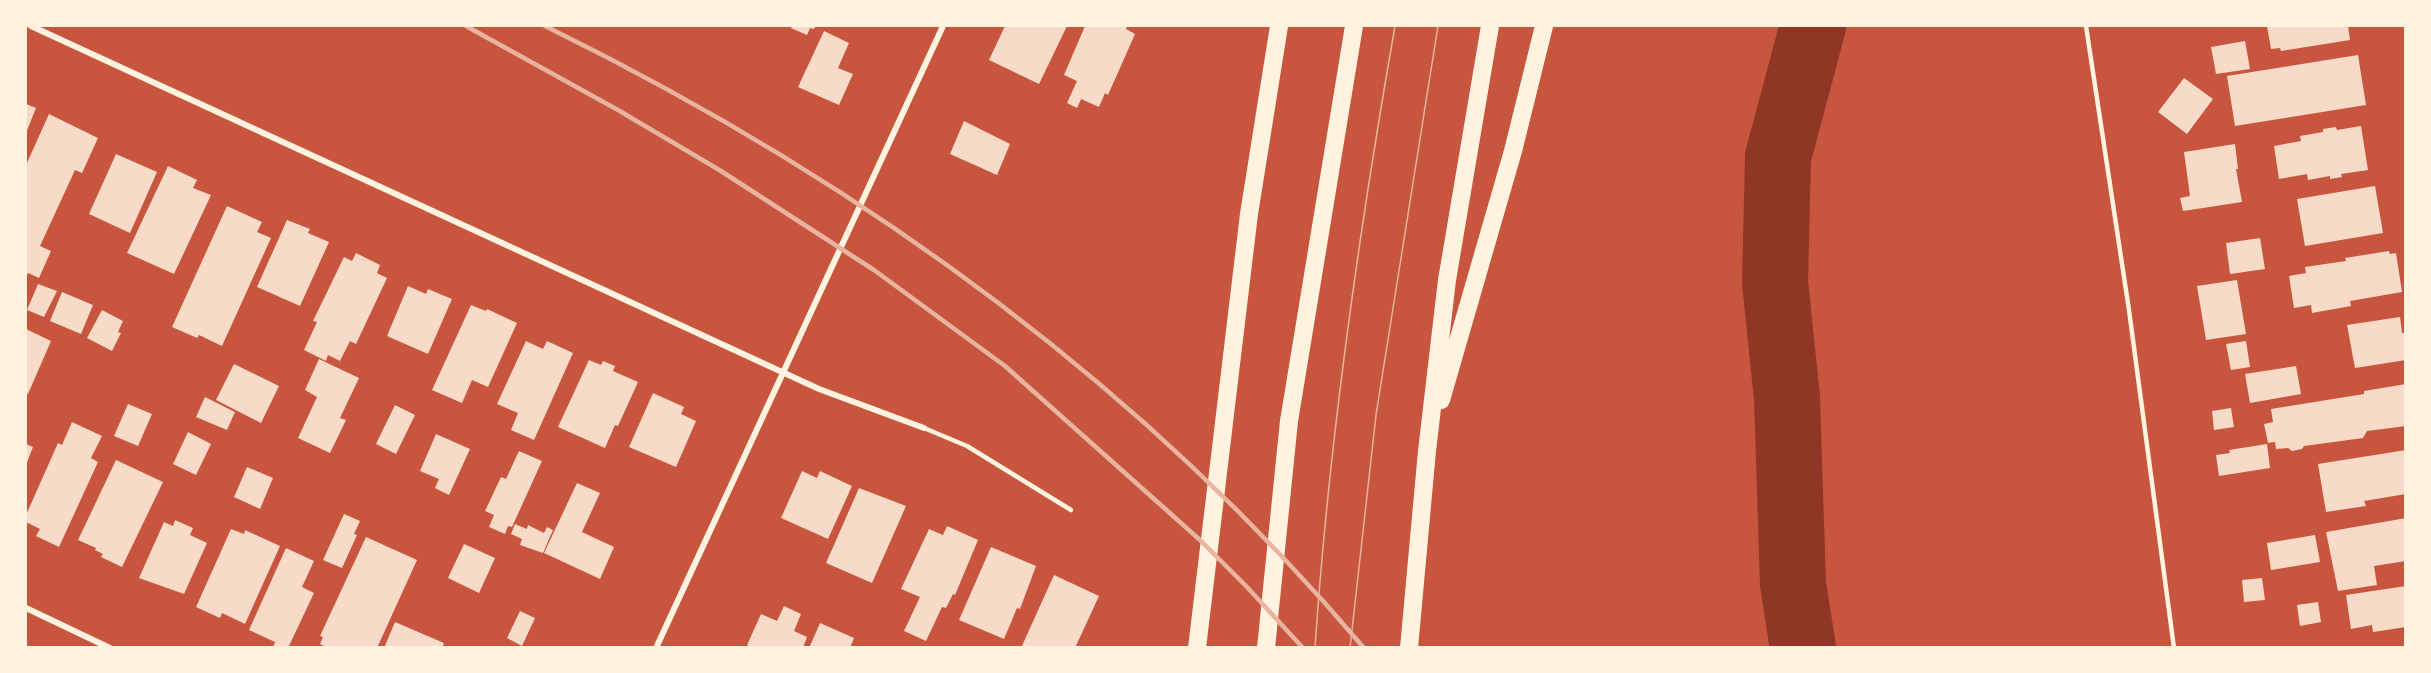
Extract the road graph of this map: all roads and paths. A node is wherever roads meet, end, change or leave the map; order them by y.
1 (31, 26) edge
2 (943, 26) edge
3 (1279, 26) edge
4 (1354, 26) edge
5 (1490, 26) edge
6 (1544, 26) edge
7 (2086, 26) edge
8 (783, 372) junction
9 (924, 428) joint
10 (1427, 451) junction
11 (1071, 510) dead end
12 (26, 608) edge
13 (110, 648) edge
14 (656, 648) edge
15 (1197, 648) edge
16 (1266, 648) edge
17 (1409, 648) edge
18 (2174, 648) edge

1 - 8 street
2 - 8 street
3 - 15 highway
4 - 16 highway
5 - 10 highway
6 - 10 highway
7 - 18 lane
8 - 9 street
8 - 14 street
9 - 11 lane
10 - 17 highway
12 - 13 street

